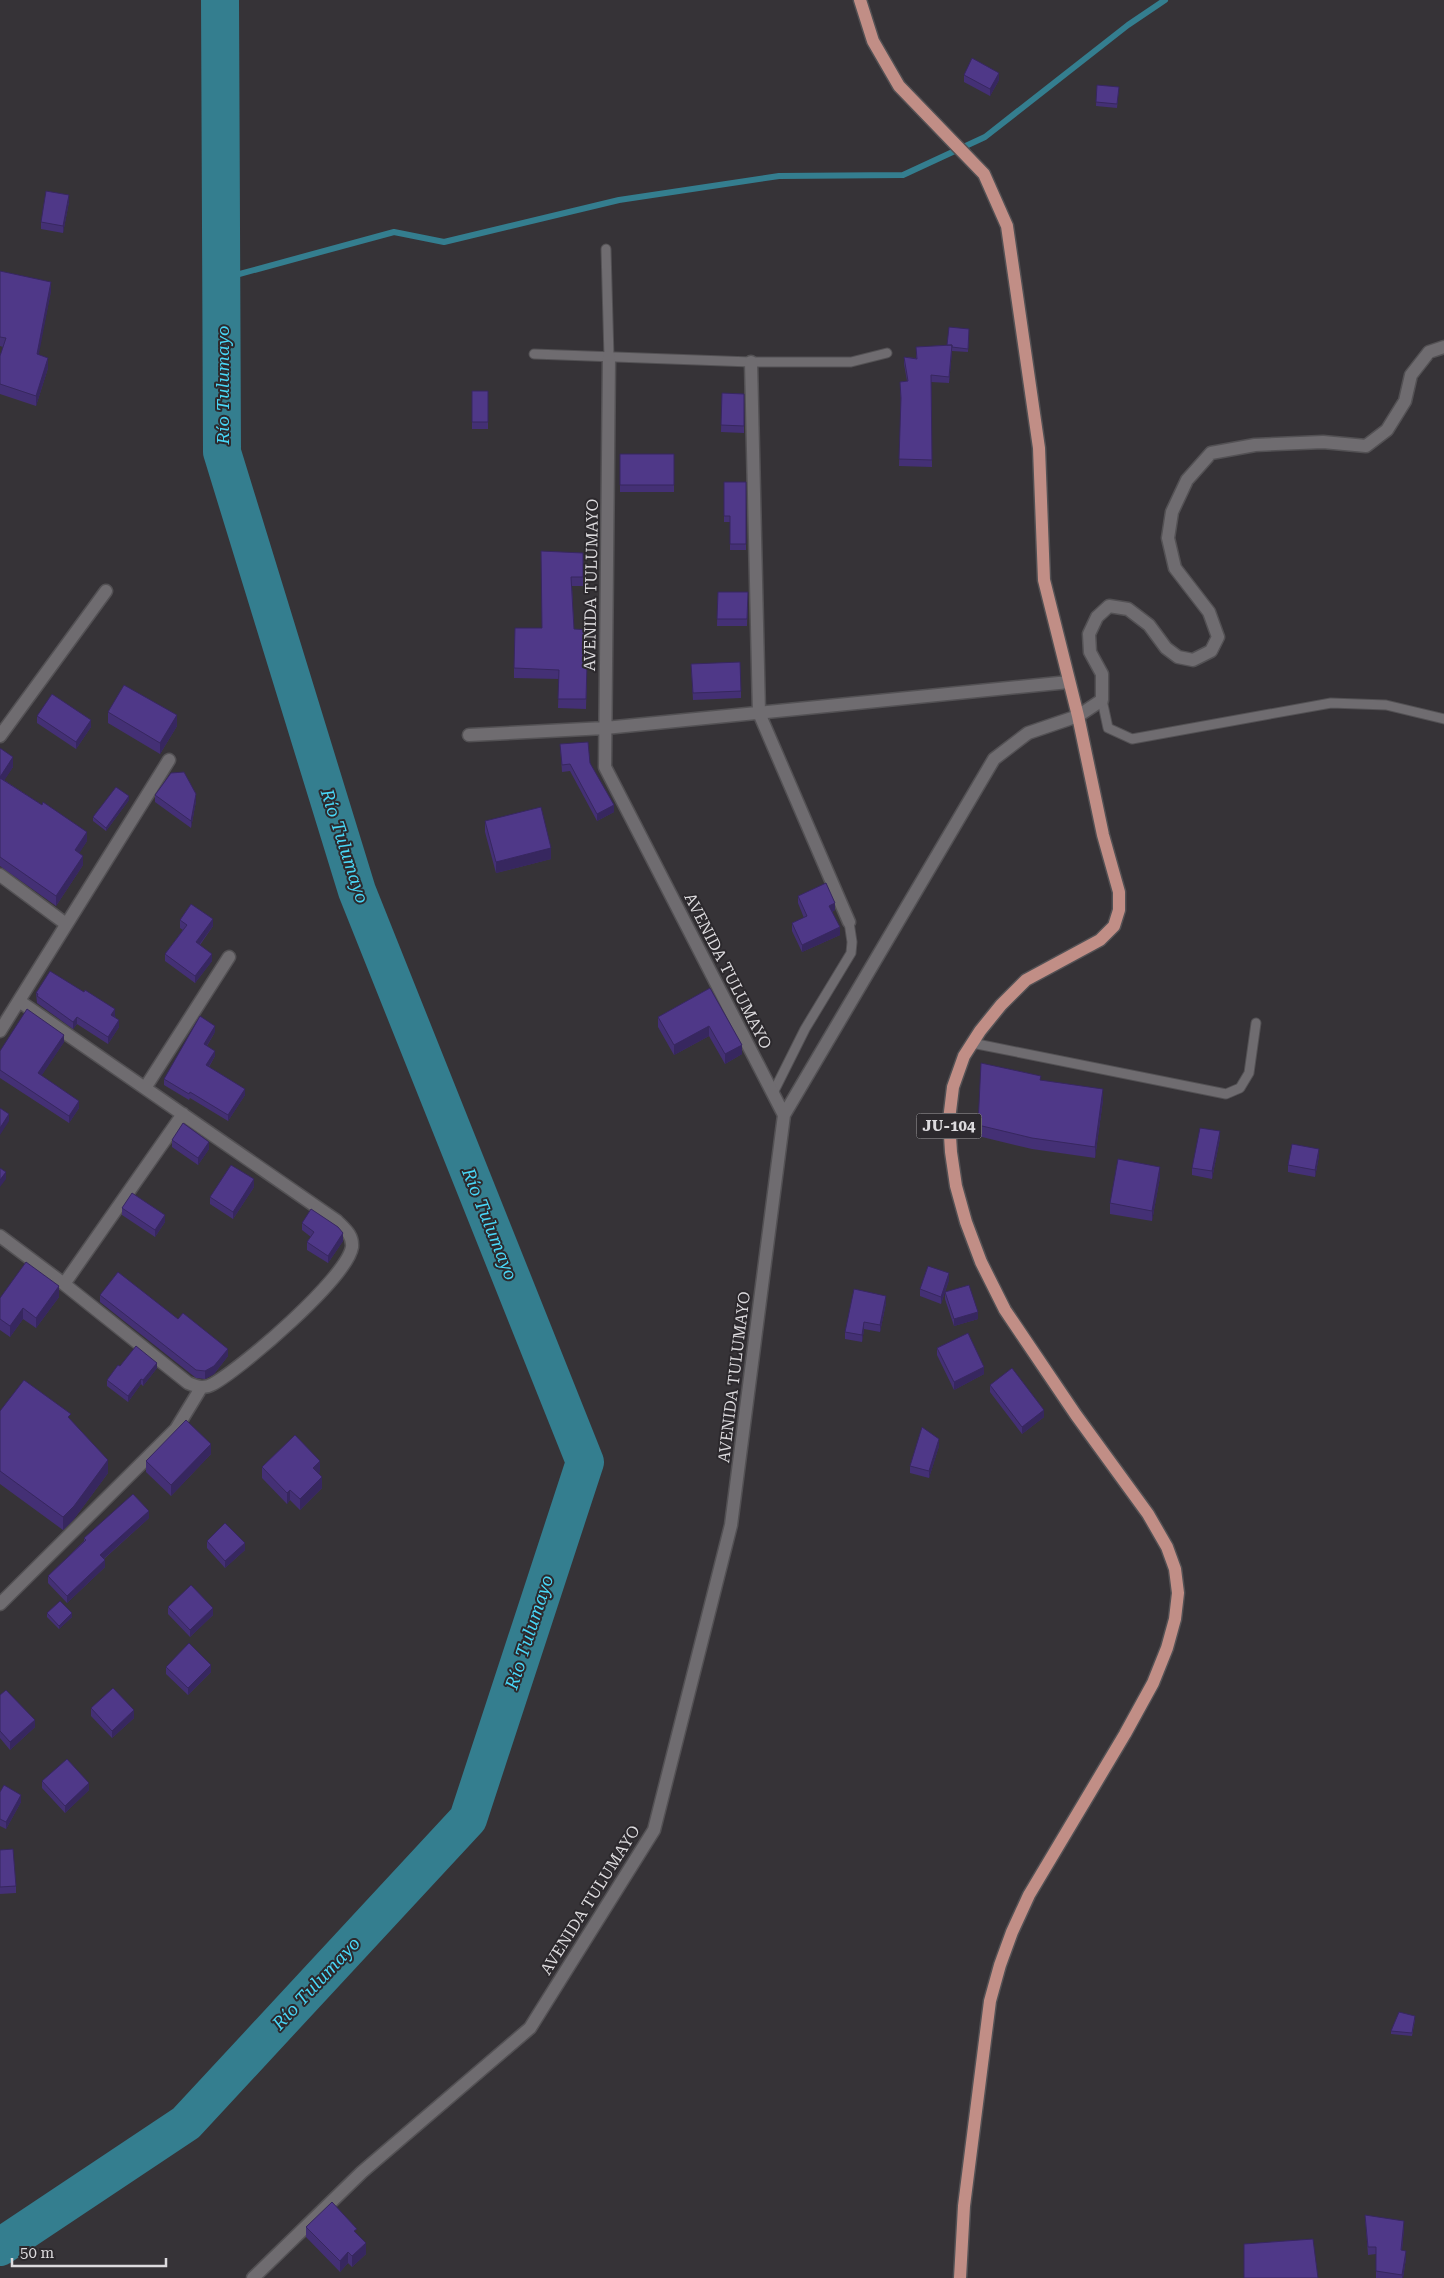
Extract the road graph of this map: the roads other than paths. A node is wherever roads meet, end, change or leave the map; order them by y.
1 (860, 0) edge
2 (606, 249) dead end
3 (1444, 347) edge
4 (887, 352) dead end
5 (534, 354) dead end
6 (609, 357) junction
7 (751, 362) junction
8 (106, 591) dead end
9 (1069, 682) junction
10 (1102, 700) junction
11 (759, 713) junction
12 (1078, 716) junction
13 (1444, 719) edge
14 (605, 728) junction
15 (469, 734) dead end
16 (0, 736) edge
17 (169, 760) dead end
18 (0, 875) edge
19 (849, 922) joint
20 (66, 924) junction
21 (229, 957) dead end
22 (19, 1001) junction
23 (1256, 1023) dead end
24 (0, 1031) edge
25 (972, 1043) junction
26 (145, 1088) junction
27 (773, 1093) junction
28 (183, 1114) junction
29 (784, 1115) junction
30 (0, 1236) edge
31 (64, 1284) junction
32 (201, 1388) junction
33 (0, 1604) edge
34 (253, 2278) edge
35 (960, 2278) edge

1 - 9 main road, JU-104
2 - 6 lane
3 - 10 street
4 - 7 lane
5 - 6 lane
6 - 7 lane
6 - 14 street, AVENIDA TULUMAYO
7 - 11 street
8 - 16 street
9 - 11 street
9 - 12 main road, JU-104
10 - 12 street
10 - 13 lane
11 - 14 street
11 - 19 street
12 - 25 main road, JU-104
12 - 29 street
14 - 15 street
14 - 27 street, AVENIDA TULUMAYO
17 - 20 street
18 - 20 street
19 - 27 lane
20 - 22 street
21 - 26 street
22 - 24 street
22 - 26 street
23 - 25 lane
25 - 35 main road, JU-104
26 - 28 street
27 - 29 street, AVENIDA TULUMAYO
28 - 31 street
28 - 32 street
29 - 34 street, AVENIDA TULUMAYO
30 - 31 street
31 - 32 street
32 - 33 street

